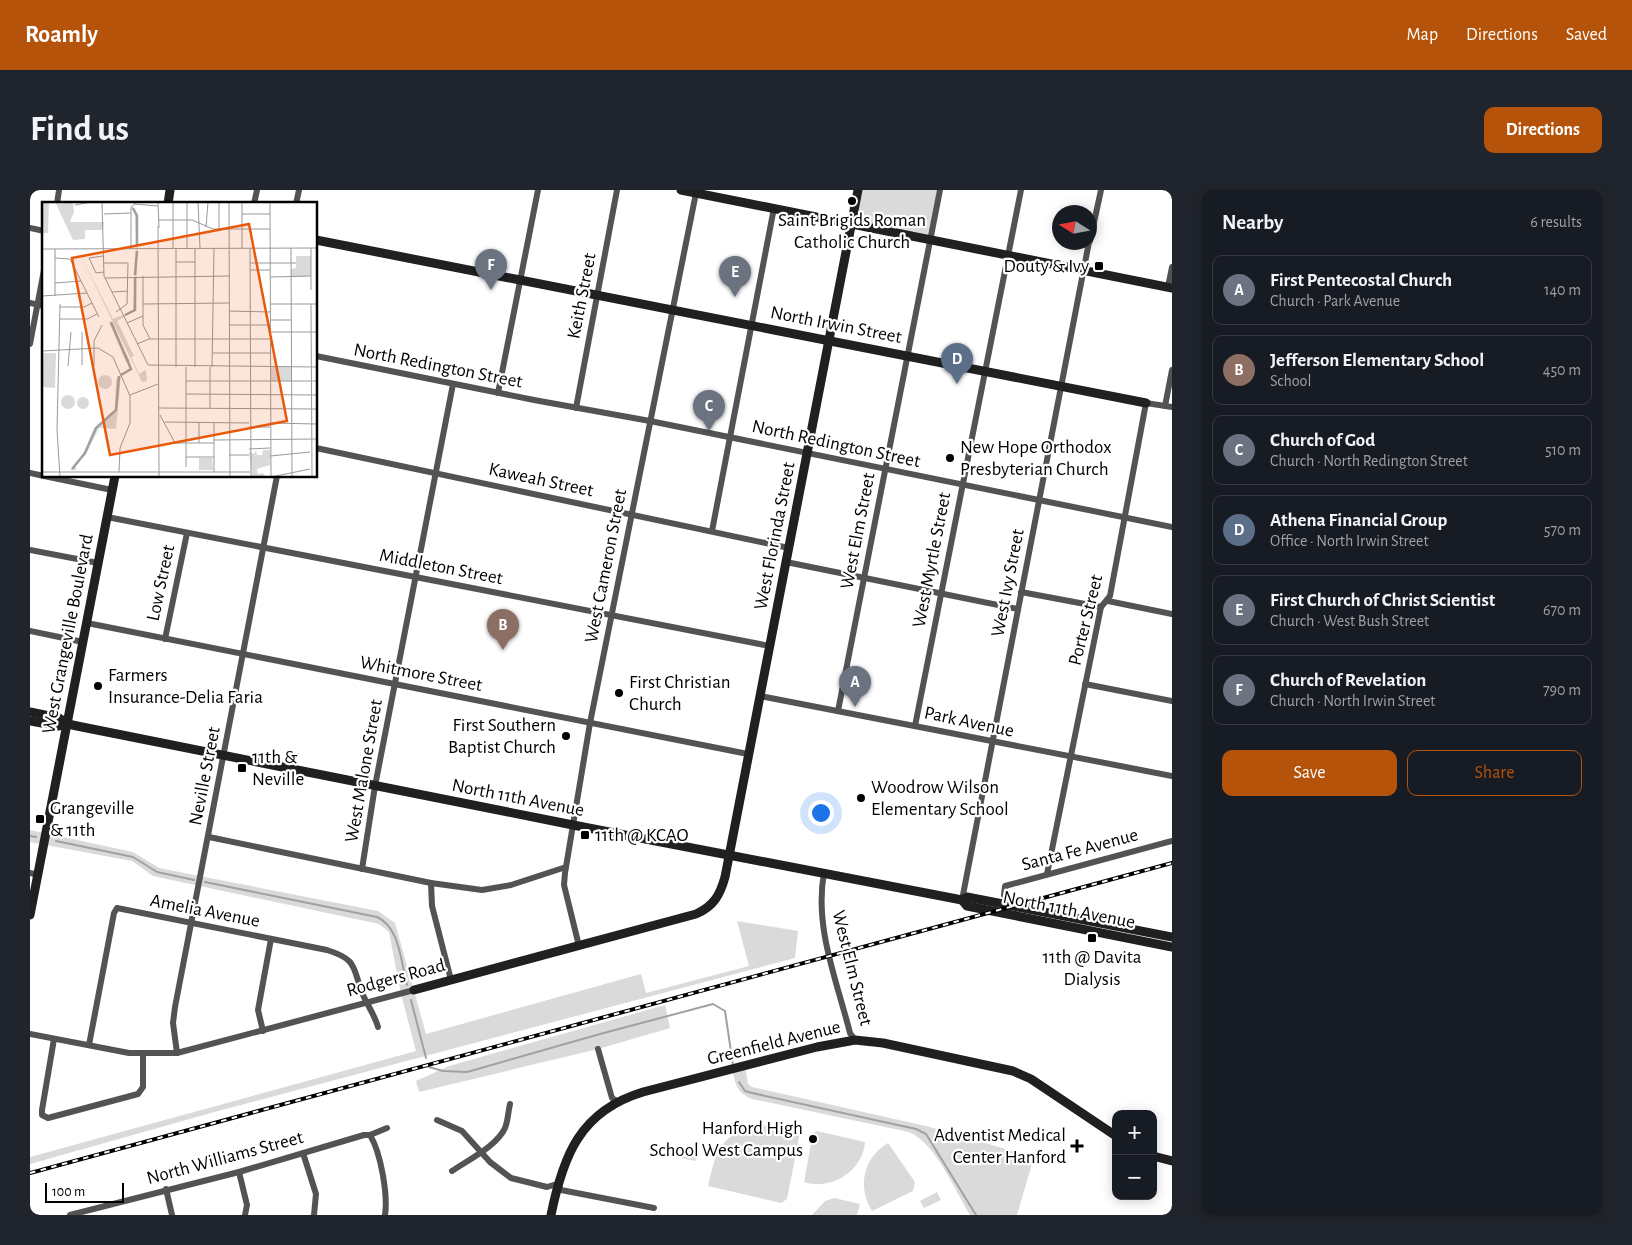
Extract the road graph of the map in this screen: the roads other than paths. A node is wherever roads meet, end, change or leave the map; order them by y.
1 (538, 190) edge
2 (618, 190) edge
3 (681, 190) edge
4 (858, 190) edge
5 (940, 190) edge
6 (1021, 190) edge
7 (1101, 190) edge
8 (696, 193) junction
9 (1097, 207) edge
10 (774, 208) junction
11 (852, 223) junction
12 (931, 238) junction
13 (318, 240) edge
14 (1087, 250) edge
15 (1008, 254) junction
16 (1172, 267) edge
17 (1082, 272) junction
18 (520, 280) junction
19 (1170, 288) edge
20 (597, 295) junction
21 (30, 303) edge
22 (41, 305) edge
23 (672, 310) junction
24 (752, 325) junction
25 (829, 340) junction
26 (30, 344) edge
27 (318, 356) edge
28 (908, 356) junction
29 (1172, 370) edge
30 (985, 371) junction
31 (453, 384) junction
32 (1061, 386) junction
33 (498, 393) junction
34 (1146, 403) junction
35 (1168, 406) edge
36 (576, 408) junction
37 (650, 421) junction
38 (730, 437) junction
39 (318, 448) edge
40 (807, 453) junction
41 (885, 470) junction
42 (436, 473) junction
43 (54, 478) edge
44 (115, 478) edge
45 (277, 478) edge
46 (962, 485) junction
47 (112, 490) junction
48 (1038, 502) junction
49 (631, 514) junction
50 (107, 517) junction
51 (1124, 519) junction
52 (1172, 527) edge
53 (712, 531) junction
54 (187, 533) junction
55 (263, 548) junction
56 (789, 548) junction
57 (30, 550) edge
58 (786, 562) junction
59 (98, 563) junction
60 (416, 577) junction
61 (864, 578) junction
62 (1021, 592) junction
63 (941, 593) junction
64 (1108, 601) junction
65 (1101, 607) junction
66 (1018, 609) junction
67 (1172, 614) edge
68 (611, 615) junction
69 (87, 624) junction
70 (30, 631) edge
71 (165, 639) junction
72 (83, 642) junction
73 (770, 646) junction
74 (243, 654) junction
75 (395, 684) junction
76 (1085, 684) junction
77 (760, 696) junction
78 (1172, 701) edge
79 (838, 711) junction
80 (30, 712) edge
81 (30, 721) edge
82 (590, 723) junction
83 (68, 724) junction
84 (915, 726) junction
85 (992, 741) junction
86 (748, 754) junction
87 (224, 755) junction
88 (1071, 755) junction
89 (1172, 776) edge
90 (375, 786) junction
91 (573, 825) junction
92 (209, 837) junction
93 (1172, 841) edge
94 (729, 854) junction
95 (566, 867) junction
96 (362, 869) junction
97 (824, 873) junction
98 (34, 874) edge
99 (1047, 874) junction
100 (431, 883) junction
101 (1004, 895) dead end
102 (962, 900) junction
103 (30, 915) edge
104 (192, 923) junction
105 (271, 939) junction
106 (1172, 939) edge
107 (1159, 944) junction
108 (579, 946) junction
109 (1172, 947) edge
110 (451, 980) junction
111 (414, 990) joint
112 (367, 1003) junction
113 (378, 1027) dead end
114 (263, 1031) junction
115 (30, 1034) edge
116 (54, 1039) junction
117 (855, 1040) junction
118 (89, 1045) junction
119 (598, 1049) dead end
120 (177, 1052) junction
121 (143, 1054) junction
122 (617, 1101) junction
123 (510, 1104) dead end
124 (437, 1120) dead end
125 (387, 1128) dead end
126 (1112, 1133) edge
127 (370, 1136) junction
128 (481, 1152) junction
129 (303, 1153) junction
130 (1157, 1157) edge
131 (1172, 1161) edge
132 (452, 1171) dead end
133 (239, 1172) junction
134 (557, 1184) junction
135 (166, 1189) junction
136 (654, 1208) dead end
137 (70, 1215) edge
138 (172, 1215) edge
139 (246, 1215) edge
140 (314, 1215) edge
141 (384, 1215) edge
142 (551, 1215) edge

1 - 18 street
2 - 20 street, Keith Street
3 - 8 street
4 - 11 street, West Florinda Street
5 - 12 street, West Elm Street
6 - 15 street, West Myrtle Street
7 - 9 street, West Ivy Street
8 - 10 street
8 - 23 street, West Cameron Street
10 - 11 street
10 - 24 street
11 - 12 street
11 - 25 street, West Florinda Street
12 - 15 street
12 - 28 street, West Elm Street
13 - 18 street, North Irwin Street
14 - 17 street, West Ivy Street
15 - 17 street
15 - 30 street, West Myrtle Street
16 - 19 street
17 - 19 street
17 - 32 street, West Ivy Street
18 - 20 street, North Irwin Street
18 - 33 street
20 - 23 street, North Irwin Street
20 - 36 street, Keith Street
21 - 22 street
22 - 26 street
23 - 24 street, North Irwin Street
23 - 37 street, West Cameron Street
24 - 25 street, North Irwin Street
24 - 38 street
25 - 28 street, North Irwin Street
25 - 40 street, West Florinda Street
27 - 31 street, North Redington Street
28 - 30 street, North Irwin Street
28 - 41 street, West Elm Street
29 - 35 street
30 - 32 street, North Irwin Street
30 - 46 street, West Myrtle Street
31 - 33 street, North Redington Street
31 - 42 street, West Malone Street
32 - 34 street, North Irwin Street
32 - 48 street, West Ivy Street
33 - 36 street, North Redington Street
34 - 35 street, North Irwin Street
34 - 51 street, Porter Street
36 - 37 street, North Redington Street
37 - 38 street, North Redington Street
37 - 49 street, West Cameron Street
38 - 40 street, North Redington Street
38 - 53 street
39 - 42 street, Kaweah Street
40 - 41 street, North Redington Street
40 - 56 street, West Florinda Street
41 - 46 street, North Redington Street
41 - 61 street, West Elm Street
42 - 49 street, Kaweah Street
42 - 60 street, West Malone Street
43 - 47 street
44 - 47 street, West Grangeville Boulevard
45 - 55 street, Neville Street
46 - 48 street, North Redington Street
46 - 63 street, West Myrtle Street
47 - 50 street, West Grangeville Boulevard
48 - 51 street, North Redington Street
48 - 62 street, West Ivy Street
49 - 53 street, Kaweah Street
49 - 68 street, West Cameron Street
50 - 54 street, Middleton Street
50 - 59 street, West Grangeville Boulevard
51 - 52 street, North Redington Street
51 - 64 street, Porter Street
53 - 56 street, Kaweah Street
54 - 55 street, Middleton Street
54 - 71 street, Low Street
55 - 60 street, Middleton Street
55 - 74 street, Neville Street
56 - 58 street, West Florinda Street
57 - 59 street
58 - 61 street
58 - 73 street, West Florinda Street
59 - 69 street, West Grangeville Boulevard
60 - 68 street, Middleton Street
60 - 75 street, West Malone Street
61 - 63 street
61 - 79 street, West Elm Street
62 - 65 street
62 - 66 street, West Ivy Street
63 - 66 street
63 - 84 street, West Myrtle Street
64 - 65 street, Porter Street
64 - 67 street
65 - 76 street, Porter Street
66 - 85 street, West Ivy Street
68 - 73 street, Middleton Street
68 - 82 street, West Cameron Street
69 - 71 street, Whitmore Street
69 - 72 street, West Grangeville Boulevard
70 - 72 street
71 - 74 street, Whitmore Street
72 - 83 street, West Grangeville Boulevard
73 - 77 street, West Florinda Street
74 - 75 street, Whitmore Street
74 - 87 street, Neville Street
75 - 82 street, Whitmore Street
75 - 90 street, West Malone Street
76 - 78 street
76 - 88 street, Porter Street
77 - 79 street, Park Avenue
77 - 86 street, West Florinda Street
79 - 84 street, Park Avenue
80 - 83 street, North 11th Avenue
81 - 83 street, North 11th Avenue
82 - 86 street, Whitmore Street
82 - 91 street, West Cameron Street
83 - 87 street, North 11th Avenue
83 - 98 street, West Grangeville Boulevard
84 - 85 street, Park Avenue
85 - 88 street, Park Avenue
85 - 102 street, West Ivy Street
86 - 94 street, West Florinda Street
87 - 90 street, North 11th Avenue
87 - 92 street, Neville Street
88 - 89 street, Park Avenue
88 - 99 street, Porter Street
90 - 91 street, North 11th Avenue
90 - 96 street, West Malone Street
91 - 94 street, North 11th Avenue
91 - 95 street, West Cameron Street
92 - 96 street
92 - 104 street, Neville Street
93 - 99 street, Santa Fe Avenue
94 - 97 street, North 11th Avenue
94 - 108 street, Rodgers Road
95 - 100 street
95 - 108 street, West Cameron Street
96 - 100 street
97 - 102 street, North 11th Avenue
97 - 117 street, West Elm Street
98 - 103 street, West Grangeville Boulevard
99 - 101 street, Santa Fe Avenue
100 - 110 street
102 - 106 street, North 11th Avenue
102 - 107 street, North 11th Avenue
104 - 105 street, Amelia Avenue
104 - 118 street, Amelia Avenue
104 - 120 street, Neville Street
105 - 112 street, Amelia Avenue
105 - 114 street
106 - 107 street
107 - 109 street, North 11th Avenue
108 - 110 street, Rodgers Road
110 - 111 street, Rodgers Road
111 - 112 street, Rodgers Road
112 - 113 street, Amelia Avenue
112 - 114 street, Rodgers Road
114 - 120 street, Rodgers Road
115 - 116 street, Rodgers Road
116 - 118 street, Rodgers Road
116 - 121 street
117 - 122 street, Greenfield Avenue
117 - 126 street, Greenfield Avenue
118 - 121 street, Rodgers Road
119 - 122 street
120 - 121 street, Rodgers Road
122 - 134 street, Greenfield Avenue
123 - 128 street
124 - 128 street
125 - 127 street, North Williams Street
127 - 129 street, North Williams Street
127 - 141 street
128 - 132 street
128 - 134 street
129 - 133 street, North Williams Street
129 - 140 street
130 - 131 street
133 - 135 street, North Williams Street
133 - 139 street
134 - 136 street
134 - 142 street, Greenfield Avenue
135 - 137 street, North Williams Street
135 - 138 street

